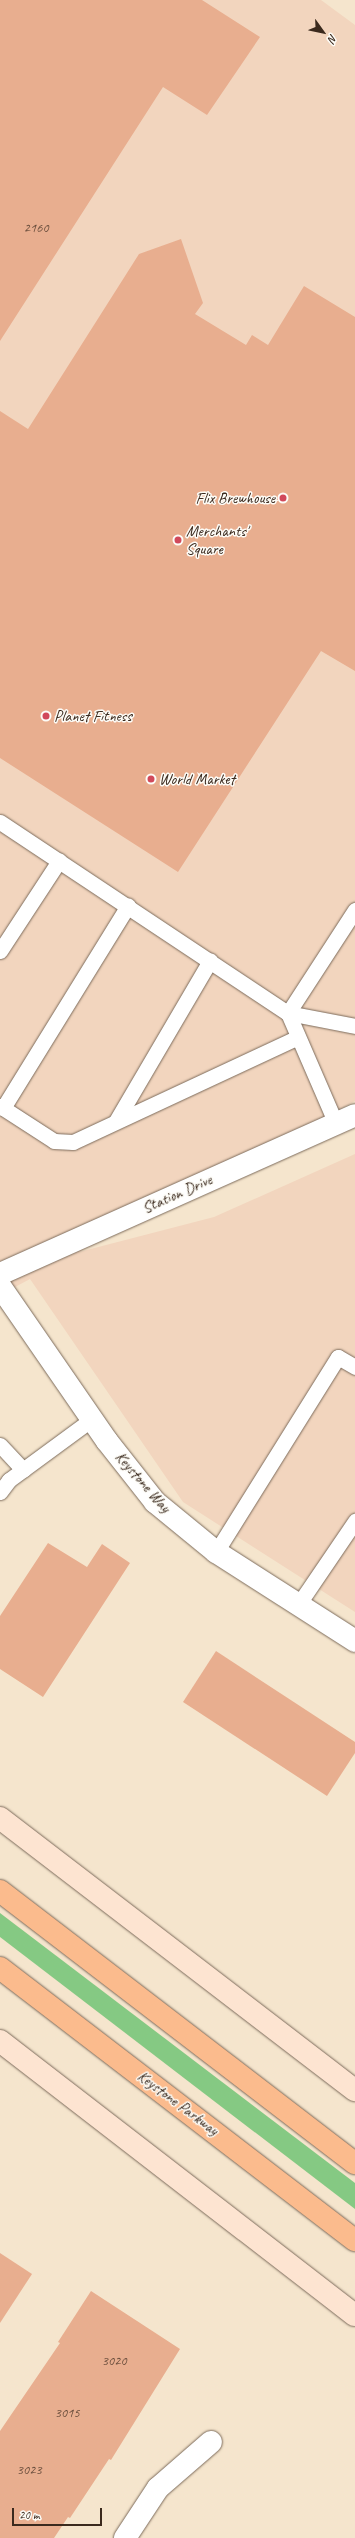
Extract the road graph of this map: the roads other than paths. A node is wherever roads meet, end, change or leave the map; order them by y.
1 (0, 822) edge
2 (59, 861) junction
3 (128, 906) junction
4 (355, 910) edge
5 (0, 950) edge
6 (210, 961) junction
7 (288, 1013) junction
8 (355, 1026) edge
9 (298, 1037) junction
10 (1, 1107) edge
11 (346, 1120) edge
12 (116, 1122) junction
13 (0, 1274) edge
14 (0, 1286) edge
15 (355, 1367) edge
16 (92, 1419) junction
17 (0, 1445) edge
18 (23, 1470) junction
19 (0, 1492) edge
20 (355, 1521) edge
21 (216, 1552) junction
22 (298, 1605) junction
23 (355, 1641) edge
24 (0, 1818) edge
25 (0, 1891) edge
26 (0, 1968) edge
27 (0, 2041) edge
28 (355, 2090) edge
29 (355, 2163) edge
30 (355, 2240) edge
31 (355, 2315) edge
32 (211, 2442) dead end
33 (125, 2538) edge

1 - 2 lane
2 - 3 lane
2 - 5 lane
3 - 6 lane
3 - 10 lane
4 - 7 lane
6 - 7 lane
6 - 12 lane
7 - 8 lane
7 - 9 lane
9 - 11 lane
9 - 12 lane
10 - 12 lane
11 - 13 street, Station Drive
14 - 16 street, Keystone Way
15 - 21 lane
16 - 18 lane
16 - 21 street, Keystone Way
17 - 18 lane
18 - 19 lane
20 - 22 lane
21 - 22 street, Keystone Way
22 - 23 street, Keystone Way
24 - 28 main road
25 - 29 highway
26 - 30 highway, Keystone Parkway
27 - 31 main road
32 - 33 street

